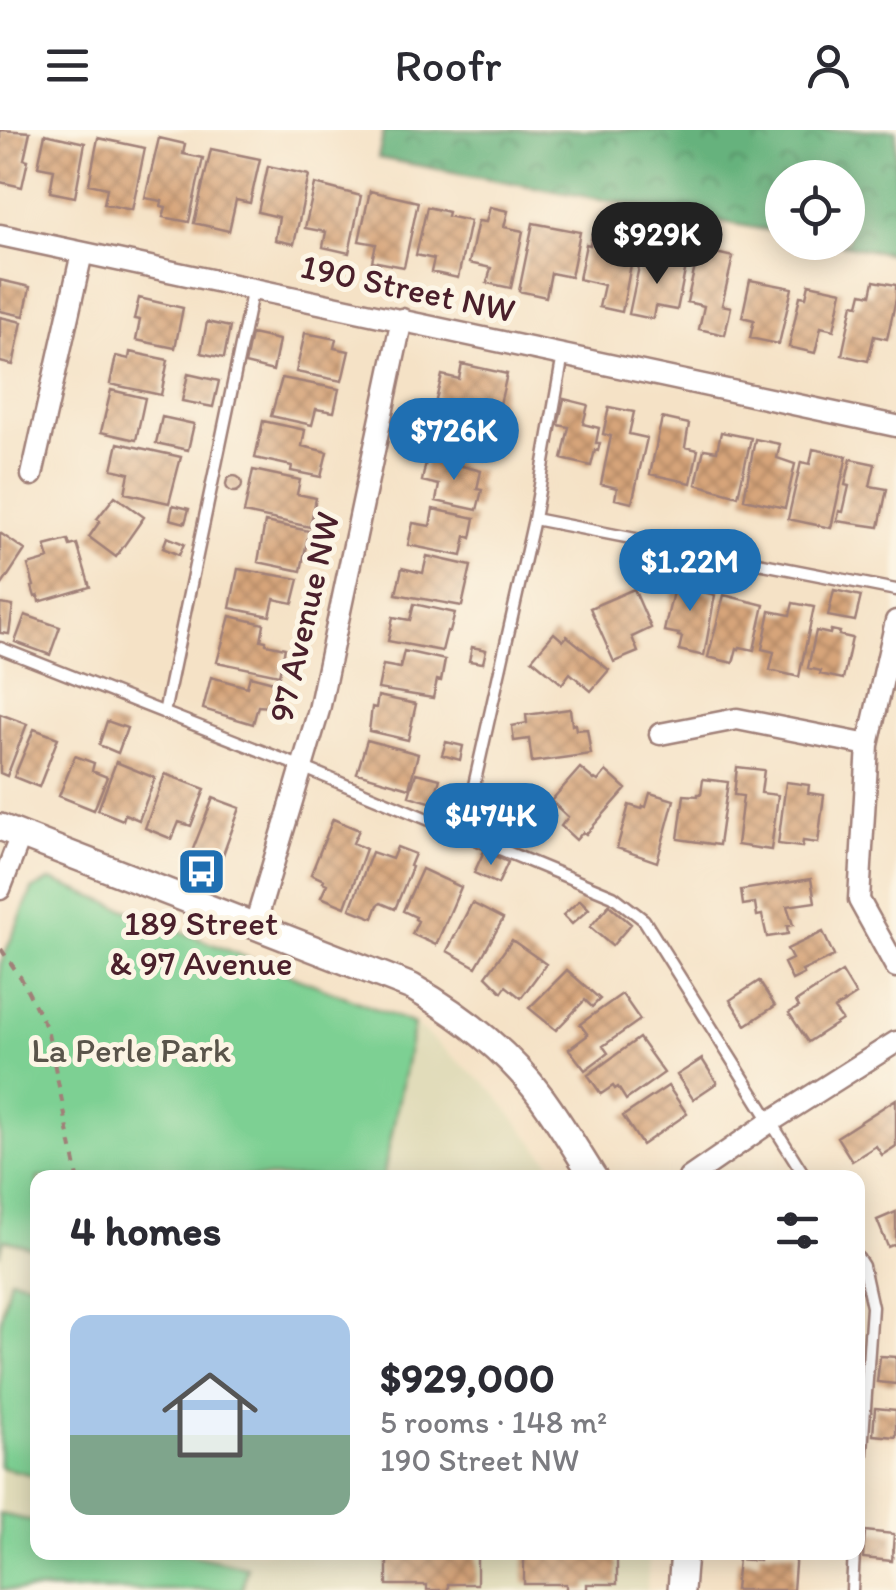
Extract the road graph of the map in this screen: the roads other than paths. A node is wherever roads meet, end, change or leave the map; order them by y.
1 (0, 235) edge
2 (82, 253) junction
3 (253, 288) junction
4 (402, 319) junction
5 (563, 354) junction
6 (896, 426) edge
7 (32, 474) dead end
8 (534, 519) junction
9 (896, 590) edge
10 (896, 621) edge
11 (0, 648) edge
12 (164, 713) junction
13 (660, 734) dead end
14 (868, 746) junction
15 (302, 767) junction
16 (11, 831) edge
17 (463, 834) junction
18 (0, 889) edge
19 (255, 926) junction
20 (896, 967) edge
21 (896, 1042) edge
22 (770, 1122) junction
23 (589, 1170) edge
24 (701, 1170) edge
25 (801, 1170) edge
26 (865, 1275) edge
27 (865, 1408) edge
28 (684, 1560) edge
29 (854, 1560) edge
30 (682, 1590) edge
31 (852, 1590) edge

1 - 2 street, 190 Street NW
2 - 3 street, 190 Street NW
2 - 7 street
3 - 4 street, 190 Street NW
3 - 12 lane
4 - 5 street, 190 Street NW
4 - 15 street, 97 Avenue NW
5 - 6 street, 190 Street NW
5 - 8 lane
8 - 9 lane
8 - 17 lane
10 - 14 street
11 - 12 lane
12 - 15 lane
13 - 14 street
14 - 20 street
15 - 17 lane
15 - 19 street, 97 Avenue NW
16 - 18 street
16 - 19 street
17 - 22 lane
19 - 23 street
21 - 22 street
22 - 24 street
22 - 25 lane
26 - 27 lane
28 - 30 street
29 - 31 lane

